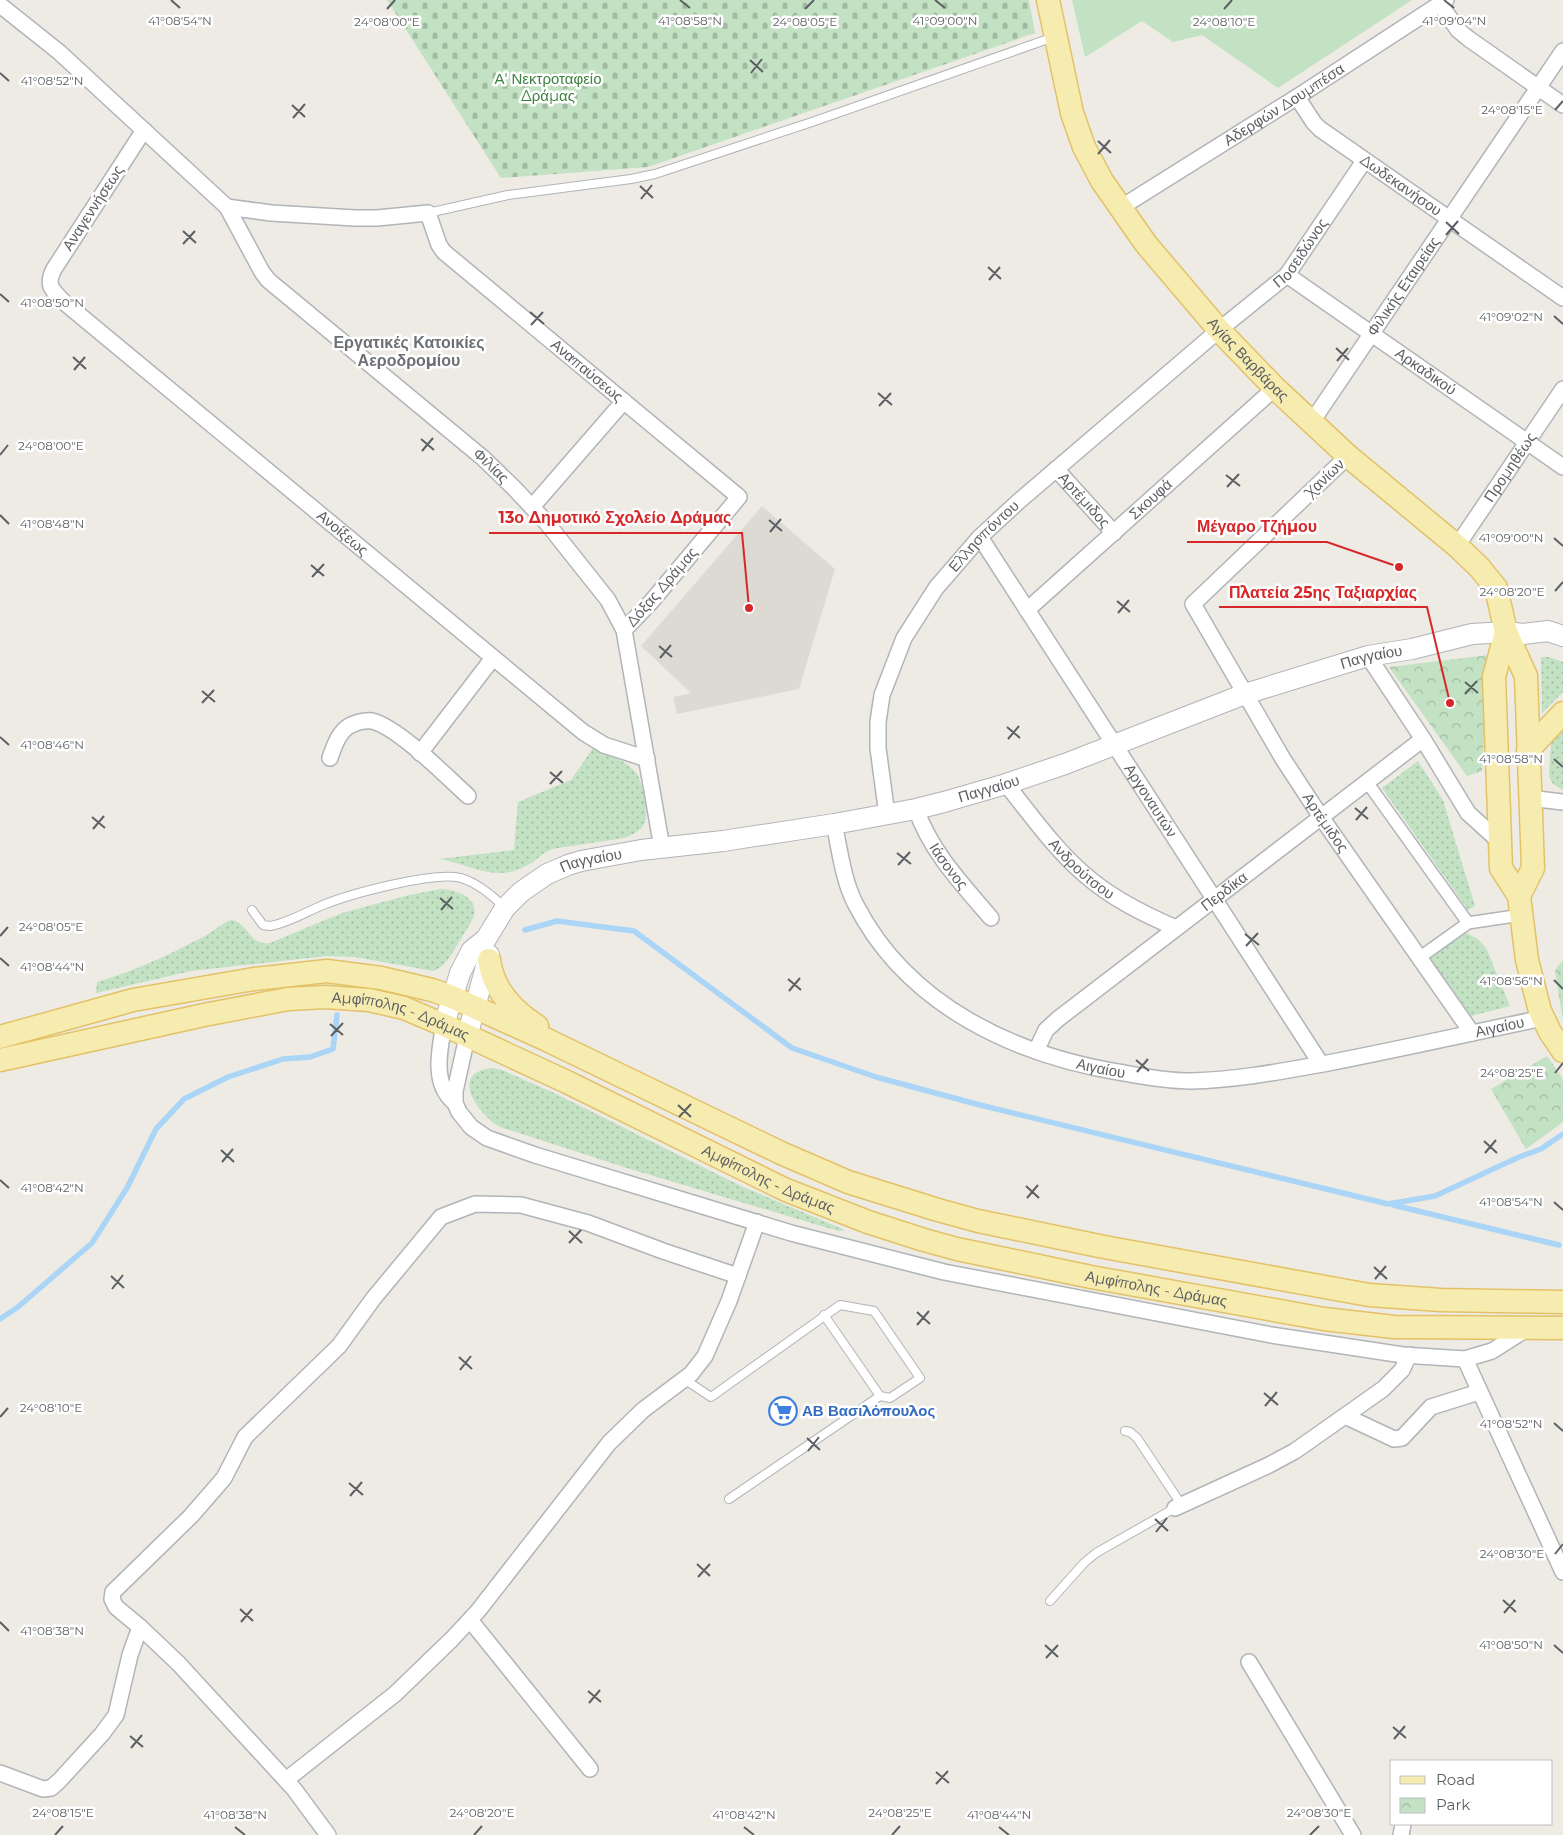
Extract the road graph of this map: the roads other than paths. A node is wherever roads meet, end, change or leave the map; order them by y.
1 (1048, 0) edge
2 (1443, 2) edge
3 (0, 5) edge
4 (1054, 37) junction
5 (1563, 51) edge
6 (1538, 88) junction
7 (1298, 97) junction
8 (1563, 104) edge
9 (144, 130) junction
10 (1364, 161) junction
11 (227, 207) junction
12 (1120, 208) junction
13 (428, 212) junction
14 (1450, 219) junction
15 (1287, 275) junction
16 (51, 288) joint
17 (1563, 298) edge
18 (1219, 330) junction
19 (1372, 334) junction
20 (1275, 388) junction
21 (1563, 389) edge
22 (624, 401) junction
23 (1311, 423) junction
24 (1527, 443) junction
25 (1348, 456) junction
26 (1563, 467) edge
27 (1056, 469) junction
28 (739, 497) joint
29 (532, 507) junction
30 (1114, 533) junction
31 (980, 537) junction
32 (1457, 546) junction
33 (1194, 604) joint
34 (1027, 610) junction
35 (624, 630) junction
36 (1506, 632) junction
37 (1563, 637) edge
38 (1368, 656) junction
39 (493, 658) junction
40 (1245, 694) junction
41 (1563, 713) edge
42 (1423, 739) junction
43 (1114, 745) junction
44 (1528, 750) junction
45 (420, 753) junction
46 (330, 758) dead end
47 (647, 759) junction
48 (1367, 782) junction
49 (1006, 784) junction
50 (468, 796) dead end
51 (1529, 798) junction
52 (1563, 802) edge
53 (916, 809) junction
54 (886, 815) junction
55 (1321, 817) junction
56 (834, 824) junction
57 (1500, 842) junction
58 (662, 848) junction
59 (1214, 899) junction
60 (1520, 906) junction
61 (252, 910) dead end
62 (501, 913) junction
63 (991, 918) dead end
64 (1468, 923) junction
65 (1176, 928) junction
66 (487, 950) junction
67 (1419, 958) junction
68 (452, 997) junction
69 (475, 1007) junction
70 (1543, 1018) junction
71 (444, 1025) junction
72 (1472, 1033) junction
73 (0, 1037) edge
74 (467, 1037) junction
75 (1563, 1050) edge
76 (1036, 1051) junction
77 (0, 1060) edge
78 (1321, 1064) junction
79 (637, 1084) junction
80 (455, 1103) junction
81 (757, 1222) junction
82 (738, 1276) junction
83 (1563, 1302) edge
84 (824, 1315) junction
85 (1528, 1328) junction
86 (1563, 1328) edge
87 (1410, 1355) junction
88 (1465, 1359) junction
89 (684, 1379) junction
90 (1479, 1392) junction
91 (880, 1396) junction
92 (1345, 1416) junction
93 (1125, 1431) dead end
94 (729, 1499) dead end
95 (1178, 1506) junction
96 (1563, 1572) edge
97 (1050, 1600) dead end
98 (470, 1620) junction
99 (140, 1627) junction
100 (1249, 1662) dead end
101 (590, 1769) dead end
102 (0, 1773) edge
103 (286, 1780) junction
104 (328, 1835) edge
105 (1353, 1835) edge

1 - 4 main road, Αγίας Βαρβάρας
2 - 6 street
2 - 7 street, Αδερφών Δουμπέσα
3 - 9 street, Φιλίας
4 - 12 main road, Αγίας Βαρβάρας
4 - 13 lane
5 - 6 street, Φιλικής Εταιρείας
6 - 8 street
6 - 14 street, Φιλικής Εταιρείας
7 - 10 street, Δωδεκανήσου
7 - 12 street, Αδερφών Δουμπέσα
9 - 11 street, Φιλίας
9 - 16 street, Αναγεννήσεως
10 - 14 street, Δωδεκανήσου
10 - 15 street, Ποσειδώνος
11 - 13 street
11 - 29 street, Φιλίας
12 - 18 main road, Αγίας Βαρβάρας
13 - 22 street, Αναπαύσεως
14 - 17 street, Δωδεκανήσου
14 - 19 street, Φιλικής Εταιρείας
15 - 18 street, Ποσειδώνος
15 - 19 street, Αρκαδικού
16 - 39 street, Ανοίξεως
18 - 20 main road, Αγίας Βαρβάρας
18 - 27 street, Ελλησπόντου
19 - 23 street, Φιλικής Εταιρείας
19 - 24 street, Αρκαδικού
20 - 23 main road, Αγίας Βαρβάρας
20 - 30 street, Σκουφά
21 - 24 street, Προμηθέως
22 - 28 street, Αναπαύσεως
22 - 29 street
23 - 25 main road, Αγίας Βαρβάρας
24 - 26 street, Αρκαδικού
24 - 32 street, Προμηθέως
25 - 32 main road, Αγίας Βαρβάρας
25 - 33 street, Χανίων
27 - 30 street, Αρτέμιδος
27 - 31 street, Ελλησπόντου
28 - 35 street, Δόξας Δράμας
29 - 35 street, Φιλίας
30 - 34 street, Σκουφά
31 - 34 street, Αργοναυτών
31 - 54 street, Ελλησπόντου
32 - 36 main road, Αγίας Βαρβάρας
33 - 40 street, Αρτέμιδος
34 - 43 street, Αργοναυτών
35 - 47 street, Φιλίας
36 - 37 main road
36 - 38 main road, Παγγαίου
36 - 44 main road, Αγίας Βαρβάρας
36 - 57 main road
38 - 40 main road, Παγγαίου
38 - 42 street
39 - 45 street
39 - 47 street, Ανοίξεως
40 - 43 main road, Παγγαίου
40 - 55 street, Αρτέμιδος
41 - 44 main road
42 - 48 street, Περδίκα
42 - 57 street
43 - 49 main road, Παγγαίου
43 - 59 street, Αργοναυτών
44 - 51 main road, Αγίας Βαρβάρας
45 - 46 street
45 - 50 street
47 - 58 street, Φιλίας
48 - 55 street, Περδίκα
48 - 64 street
49 - 53 main road, Παγγαίου
49 - 65 street, Ανδρούτσου
51 - 52 street
51 - 60 main road, Αγίας Βαρβάρας
53 - 54 main road, Παγγαίου
53 - 63 street, Ιάσονος
54 - 56 main road, Παγγαίου
55 - 59 street, Περδίκα
55 - 67 street, Αρτέμιδος
56 - 58 main road, Παγγαίου
56 - 76 street, Αιγαίου
57 - 60 main road
58 - 62 main road, Παγγαίου
59 - 65 street, Περδίκα
59 - 78 street, Αργοναυτών
60 - 64 street
60 - 70 main road
61 - 62 lane
62 - 66 main road, Παγγαίου
64 - 67 street
65 - 76 street, Περδίκα
66 - 68 main road
66 - 69 main road
66 - 79 main road
67 - 72 street, Αρτέμιδος
68 - 69 main road, Αμφίπολης - Δράμας
68 - 71 main road
68 - 73 main road, Αμφίπολης - Δράμας
69 - 74 main road
69 - 79 main road, Αμφίπολης - Δράμας
70 - 72 street, Αιγαίου
70 - 75 main road
71 - 74 main road, Αμφίπολης - Δράμας
71 - 77 main road, Αμφίπολης - Δράμας
71 - 80 street
72 - 78 street, Αιγαίου
74 - 80 street
74 - 85 main road, Αμφίπολης - Δράμας
76 - 78 street, Αιγαίου
79 - 83 main road, Αμφίπολης - Δράμας
80 - 81 street
81 - 82 street
81 - 87 street
82 - 89 street
82 - 99 street
84 - 89 lane
84 - 91 lane
84 - 91 lane
85 - 86 main road, Αμφίπολης - Δράμας
85 - 88 street
87 - 88 street
87 - 92 street
88 - 90 street
89 - 98 street
90 - 92 street
90 - 96 street
91 - 94 lane
92 - 95 street
93 - 95 lane
95 - 97 lane
98 - 101 street
98 - 103 street
99 - 102 street
99 - 103 street
100 - 105 street
103 - 104 street

